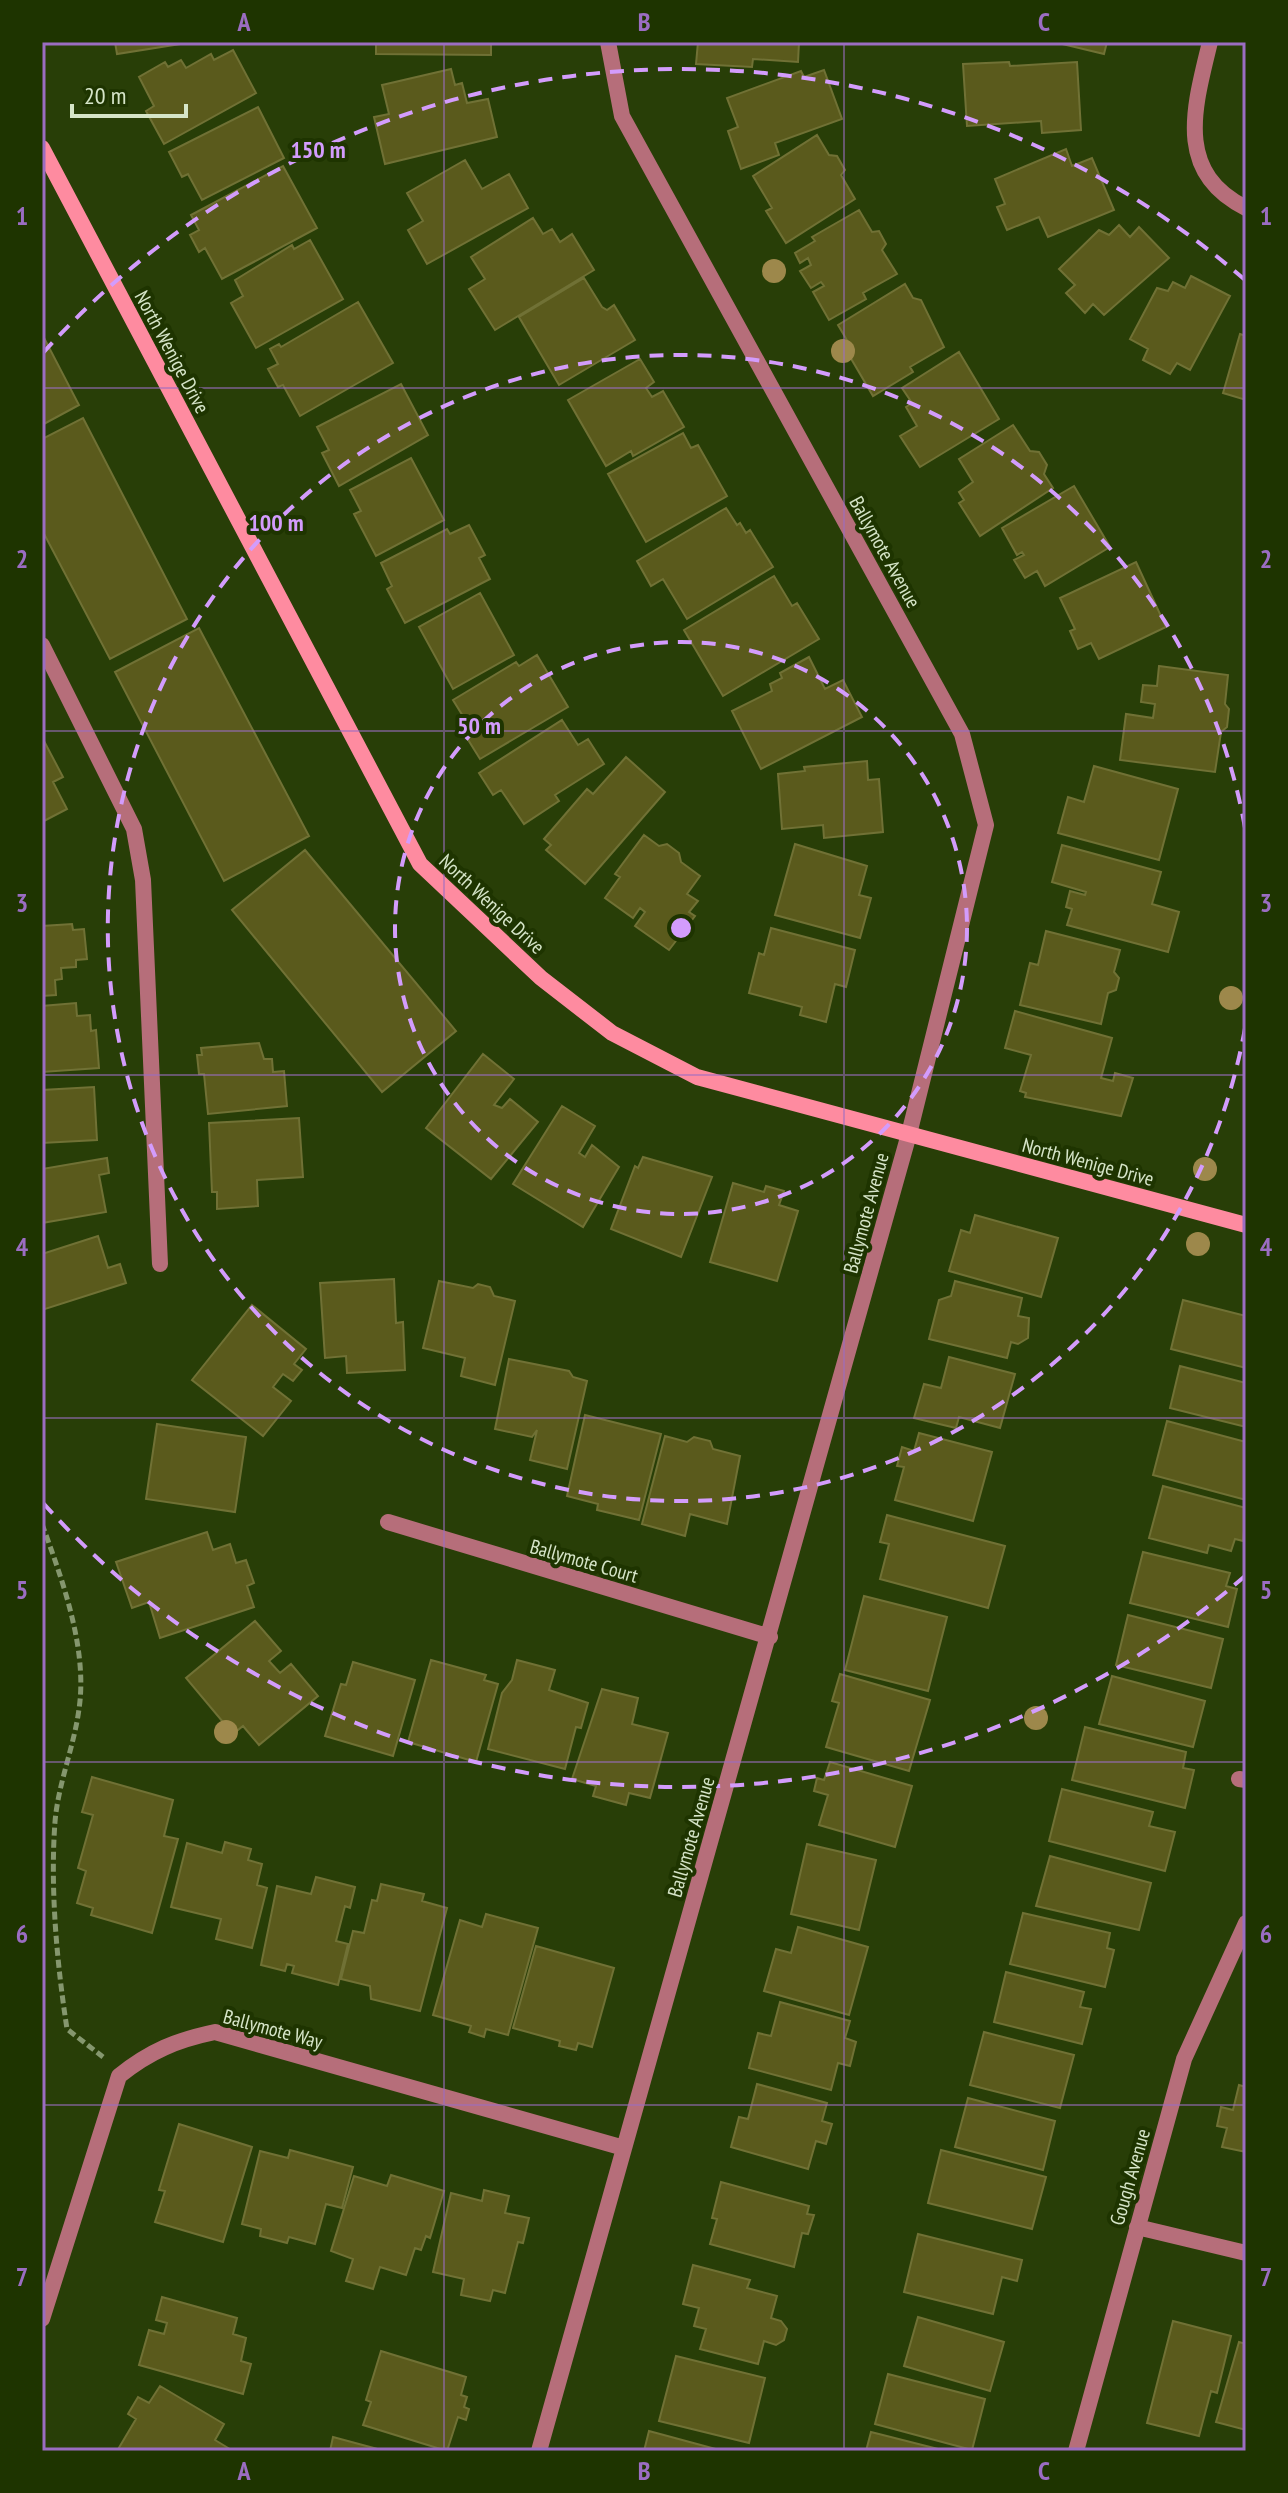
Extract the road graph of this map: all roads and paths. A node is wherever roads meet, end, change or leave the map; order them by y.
1 (608, 42) edge
2 (1210, 42) edge
3 (42, 148) edge
4 (46, 167) edge
5 (1246, 208) edge
6 (42, 645) edge
7 (909, 1134) junction
8 (1246, 1225) edge
9 (160, 1264) dead end
10 (388, 1522) dead end
11 (42, 1524) edge
12 (770, 1637) junction
13 (1246, 1923) edge
14 (119, 2076) junction
15 (624, 2148) junction
16 (1137, 2227) junction
17 (1246, 2253) edge
18 (42, 2319) edge
19 (539, 2451) edge
20 (1076, 2451) edge

1 - 7 street, Ballymote Avenue
2 - 5 street
3 - 4 street, North Wenige Drive
4 - 7 street, North Wenige Drive
6 - 9 street
7 - 8 street, North Wenige Drive
7 - 12 street, Ballymote Avenue
10 - 12 street, Ballymote Court
11 - 14 path
12 - 15 street, Ballymote Avenue
13 - 16 street, Gough Avenue
14 - 15 street, Ballymote Way
14 - 18 street
15 - 19 street, Ballymote Avenue
16 - 17 street
16 - 20 street, Gough Avenue

